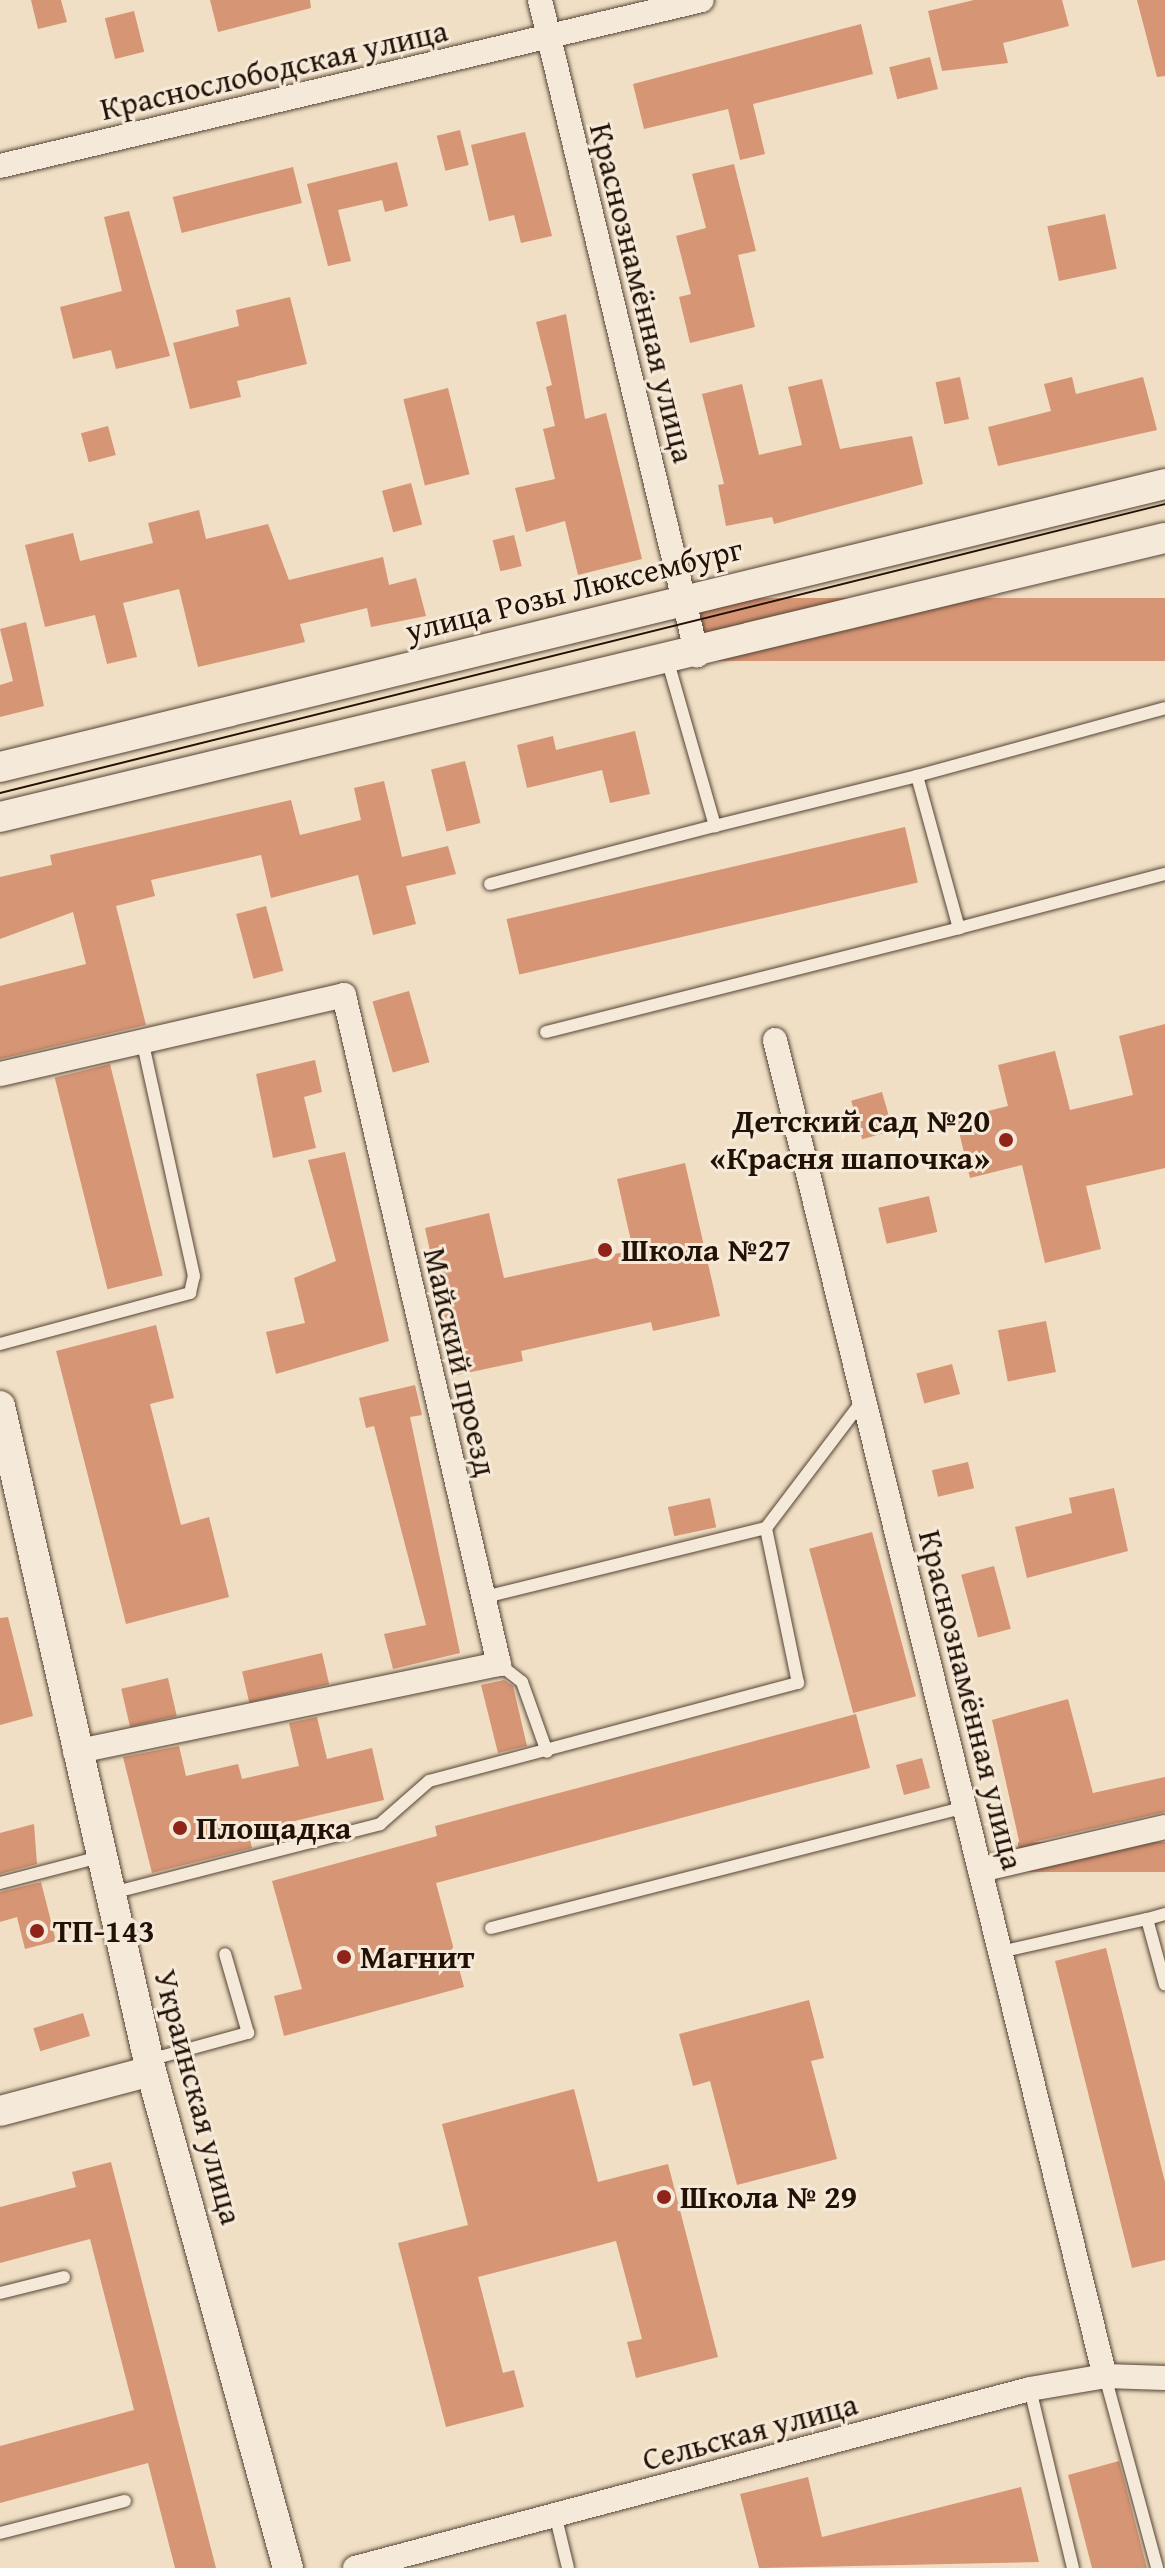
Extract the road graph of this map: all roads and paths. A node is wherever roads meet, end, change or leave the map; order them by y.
1 (540, 0) edge
2 (702, 0) edge
3 (548, 39) junction
4 (0, 166) edge
5 (1165, 484) edge
6 (1165, 538) edge
7 (684, 600) junction
8 (683, 658) junction
9 (1165, 708) edge
10 (0, 767) edge
11 (917, 776) junction
12 (0, 817) edge
13 (715, 826) junction
14 (1165, 874) edge
15 (490, 884) dead end
16 (959, 928) junction
17 (546, 1032) dead end
18 (775, 1040) dead end
19 (143, 1045) junction
20 (0, 1074) edge
21 (0, 1344) edge
22 (864, 1399) junction
23 (0, 1406) edge
24 (766, 1528) junction
25 (481, 1598) junction
26 (499, 1664) junction
27 (75, 1752) junction
28 (547, 1752) junction
29 (965, 1807) junction
30 (1165, 1827) edge
31 (100, 1857) junction
32 (980, 1870) junction
33 (0, 1883) edge
34 (109, 1894) junction
35 (1165, 1914) edge
36 (1147, 1919) junction
37 (491, 1928) dead end
38 (1000, 1952) junction
39 (225, 1954) dead end
40 (1165, 1985) edge
41 (150, 2065) junction
42 (4, 2105) edge
43 (64, 2277) dead end
44 (0, 2293) edge
45 (1105, 2376) junction
46 (1165, 2378) edge
47 (1030, 2389) junction
48 (125, 2501) dead end
49 (556, 2518) junction
50 (0, 2533) edge
51 (288, 2568) edge
52 (355, 2568) edge
53 (568, 2568) edge
54 (1073, 2568) edge
55 (1157, 2568) edge

1 - 3 street, Краснознамённая улица
2 - 3 street, Краснослободская улица
3 - 4 street, Краснослободская улица
3 - 7 street, Краснознамённая улица
5 - 7 street, улица Розы Люксембург
6 - 8 street
7 - 8 street, Краснознамённая улица
7 - 10 street, улица Розы Люксембург
8 - 12 street
8 - 13 lane
9 - 11 lane
11 - 13 lane
11 - 16 lane
13 - 15 lane
14 - 16 lane
16 - 17 lane
18 - 22 street, Краснознамённая улица
19 - 20 street, Майский проезд
19 - 21 lane
19 - 25 street, Майский проезд
22 - 24 lane
22 - 29 street, Краснознамённая улица
23 - 27 street, Украинская улица
24 - 25 lane
24 - 28 lane
25 - 26 street, Майский проезд
26 - 27 street
26 - 28 lane
27 - 31 street, Украинская улица
28 - 34 lane
29 - 32 street, Краснознамённая улица
29 - 37 lane
30 - 32 street
31 - 33 lane
31 - 34 street, Украинская улица
32 - 38 street, Краснознамённая улица
34 - 41 street, Украинская улица
35 - 36 lane
36 - 38 lane
36 - 40 lane
38 - 45 street, Краснознамённая улица
39 - 41 lane
41 - 42 street
41 - 51 street, Украинская улица
43 - 44 lane
45 - 46 street, Сельская улица
45 - 47 street, Сельская улица
45 - 55 lane
47 - 49 street, Сельская улица
47 - 54 lane
48 - 50 lane
49 - 52 street, Сельская улица
49 - 53 lane

